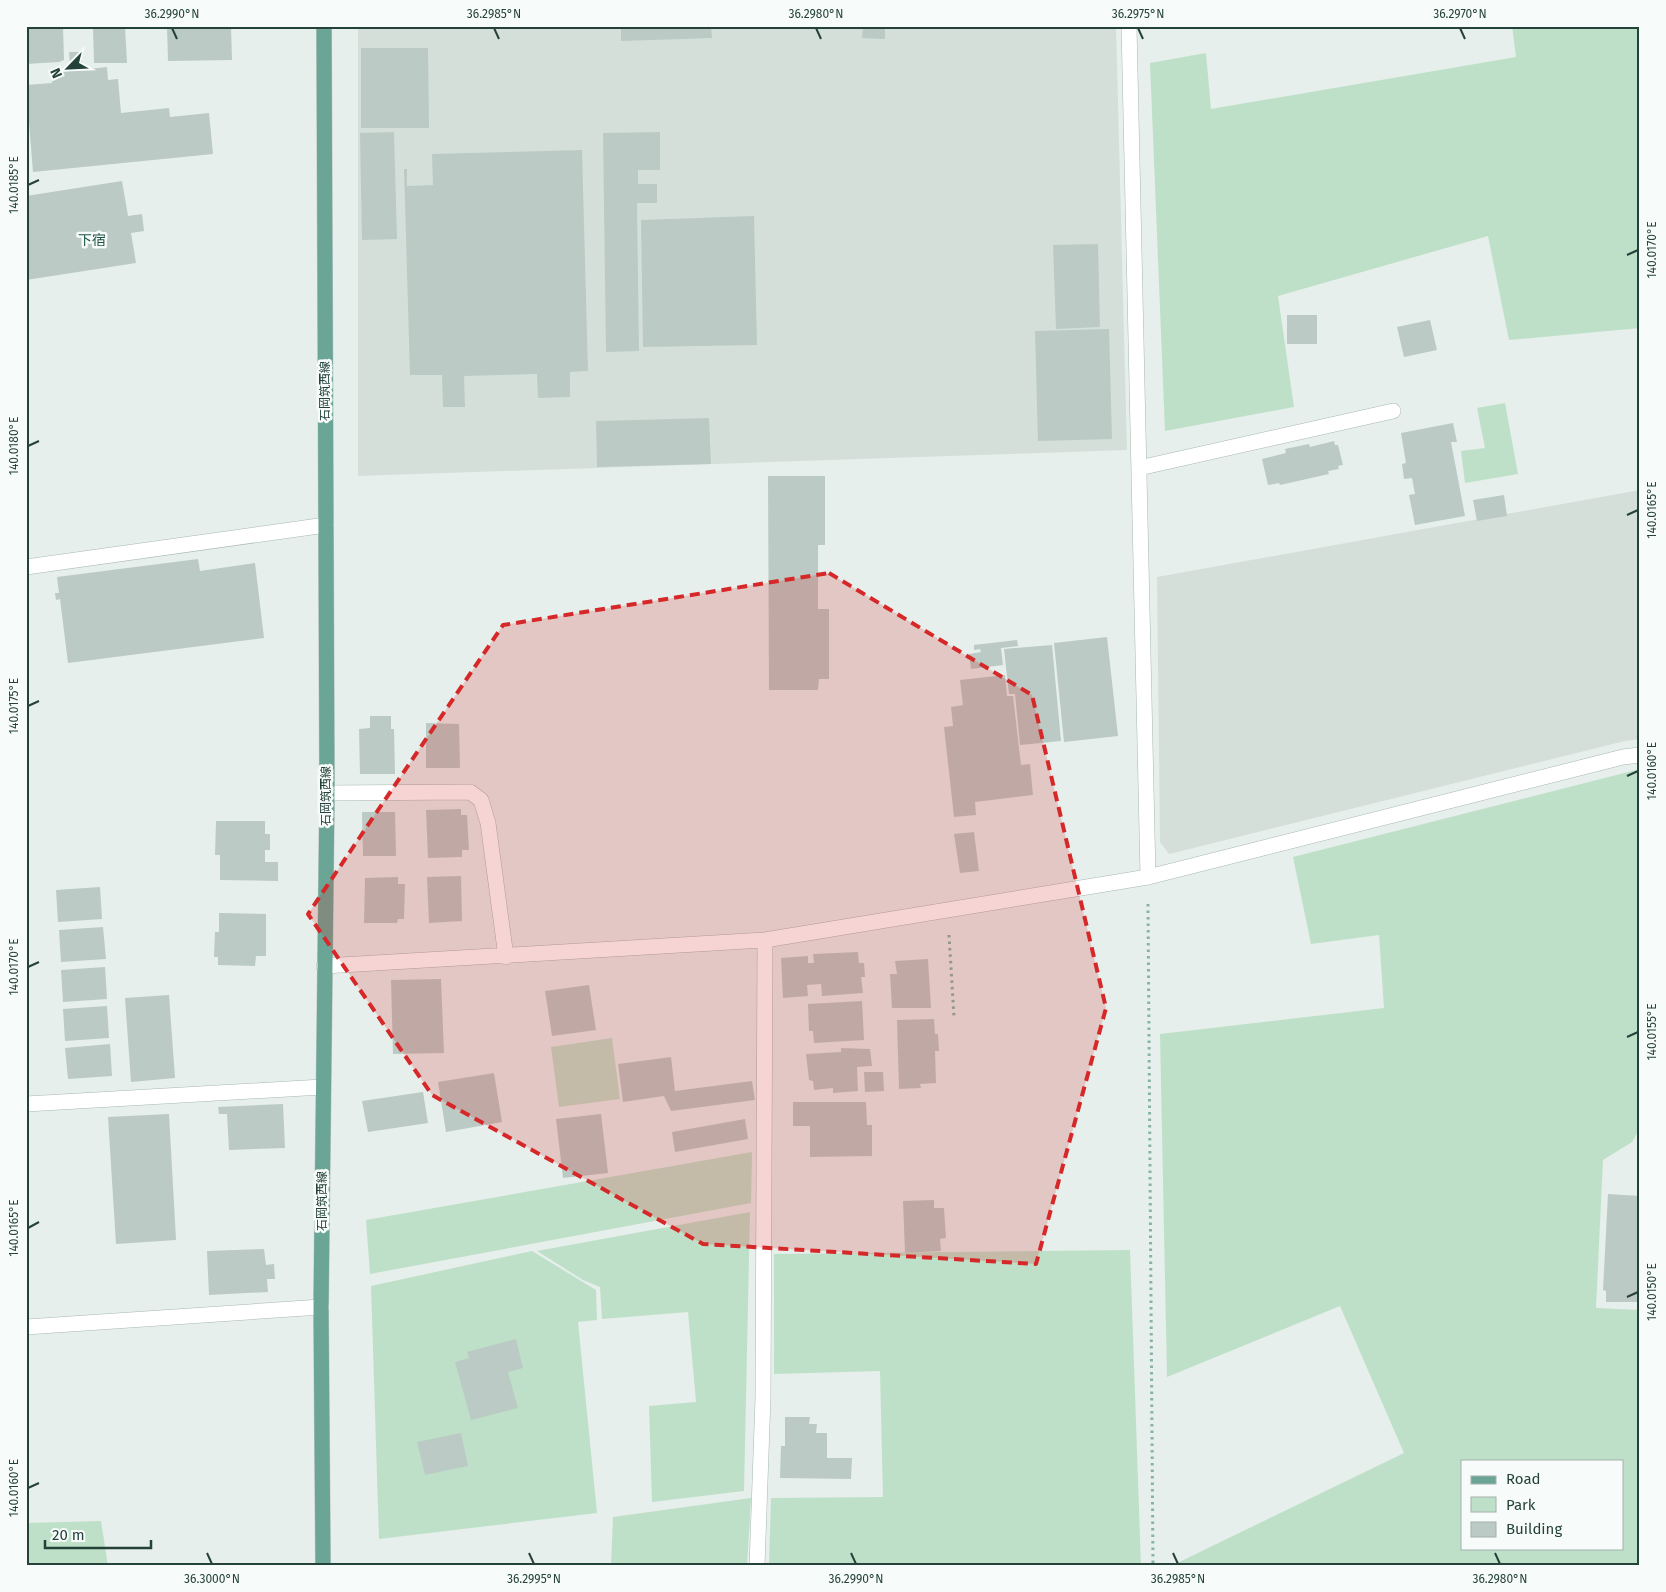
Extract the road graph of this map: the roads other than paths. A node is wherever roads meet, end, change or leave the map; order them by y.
1 (324, 26) edge
2 (1129, 26) edge
3 (1393, 411) dead end
4 (1139, 468) junction
5 (326, 526) junction
6 (26, 567) edge
7 (1640, 755) edge
8 (327, 793) junction
9 (1148, 877) junction
10 (765, 940) junction
11 (506, 956) junction
12 (324, 966) junction
13 (322, 1087) junction
14 (26, 1104) edge
15 (321, 1306) junction
16 (26, 1327) edge
17 (323, 1566) edge
18 (757, 1566) edge

1 - 5 main road, 石岡筑西線
2 - 4 street
3 - 4 street
4 - 9 street
5 - 6 street
5 - 8 main road, 石岡筑西線
7 - 9 street
8 - 11 street
8 - 12 main road, 石岡筑西線
9 - 10 street
10 - 11 street
10 - 18 street
11 - 12 street
12 - 13 main road, 石岡筑西線
13 - 14 street
13 - 15 main road, 石岡筑西線
15 - 16 street
15 - 17 main road, 石岡筑西線

